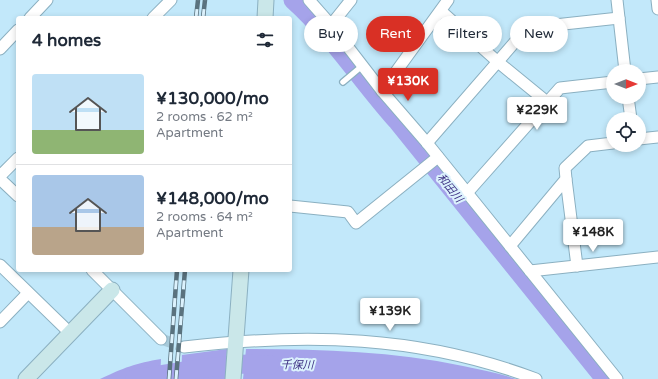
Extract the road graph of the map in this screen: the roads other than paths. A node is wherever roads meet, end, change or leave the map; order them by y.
1 (47, 0) edge
2 (171, 0) edge
3 (266, 0) edge
4 (309, 0) edge
5 (351, 0) edge
6 (448, 0) edge
7 (617, 0) edge
8 (657, 0) edge
9 (658, 9) edge
10 (441, 11) junction
11 (32, 16) edge
12 (155, 16) edge
13 (264, 16) edge
14 (323, 16) edge
15 (338, 16) edge
16 (619, 18) junction
17 (16, 34) edge
18 (0, 49) edge
19 (351, 52) edge
20 (498, 62) junction
21 (624, 64) edge
22 (361, 66) junction
23 (658, 77) edge
24 (646, 78) edge
25 (343, 82) dead end
26 (606, 83) edge
27 (382, 90) junction
28 (547, 102) junction
29 (658, 137) edge
30 (646, 139) edge
31 (427, 143) junction
32 (606, 144) edge
33 (437, 159) junction
34 (16, 160) edge
35 (0, 178) edge
36 (566, 179) junction
37 (467, 193) junction
38 (16, 194) edge
39 (292, 206) edge
40 (510, 246) junction
41 (658, 258) edge
42 (0, 265) edge
43 (577, 266) junction
44 (530, 271) junction
45 (94, 272) edge
46 (241, 272) edge
47 (112, 290) junction
48 (28, 293) junction
49 (0, 322) edge
50 (70, 333) junction
51 (161, 339) tunnel mouth
52 (236, 344) junction
53 (184, 347) tunnel mouth
54 (26, 379) edge
55 (233, 379) edge
56 (536, 379) edge
57 (617, 379) edge

1 - 11 street
2 - 12 street
3 - 13 street
4 - 14 street
5 - 15 street
6 - 10 street
7 - 16 street
8 - 9 street
10 - 20 street
10 - 27 street
16 - 20 street
16 - 21 street
17 - 18 street
19 - 22 street
20 - 28 street
20 - 31 street
22 - 25 lane
22 - 27 street
23 - 24 street
26 - 28 street
27 - 31 street
28 - 37 street
29 - 30 street
31 - 33 street
32 - 36 street
33 - 37 street
33 - 39 street
34 - 35 street
35 - 38 street
36 - 40 street
36 - 43 street
37 - 40 street
40 - 44 street
41 - 43 street
42 - 48 street
43 - 44 street
44 - 57 street
45 - 47 street
46 - 52 street
47 - 50 street
47 - 51 street
48 - 49 street
48 - 50 street
50 - 54 street
52 - 53 street
52 - 55 street
52 - 56 street

